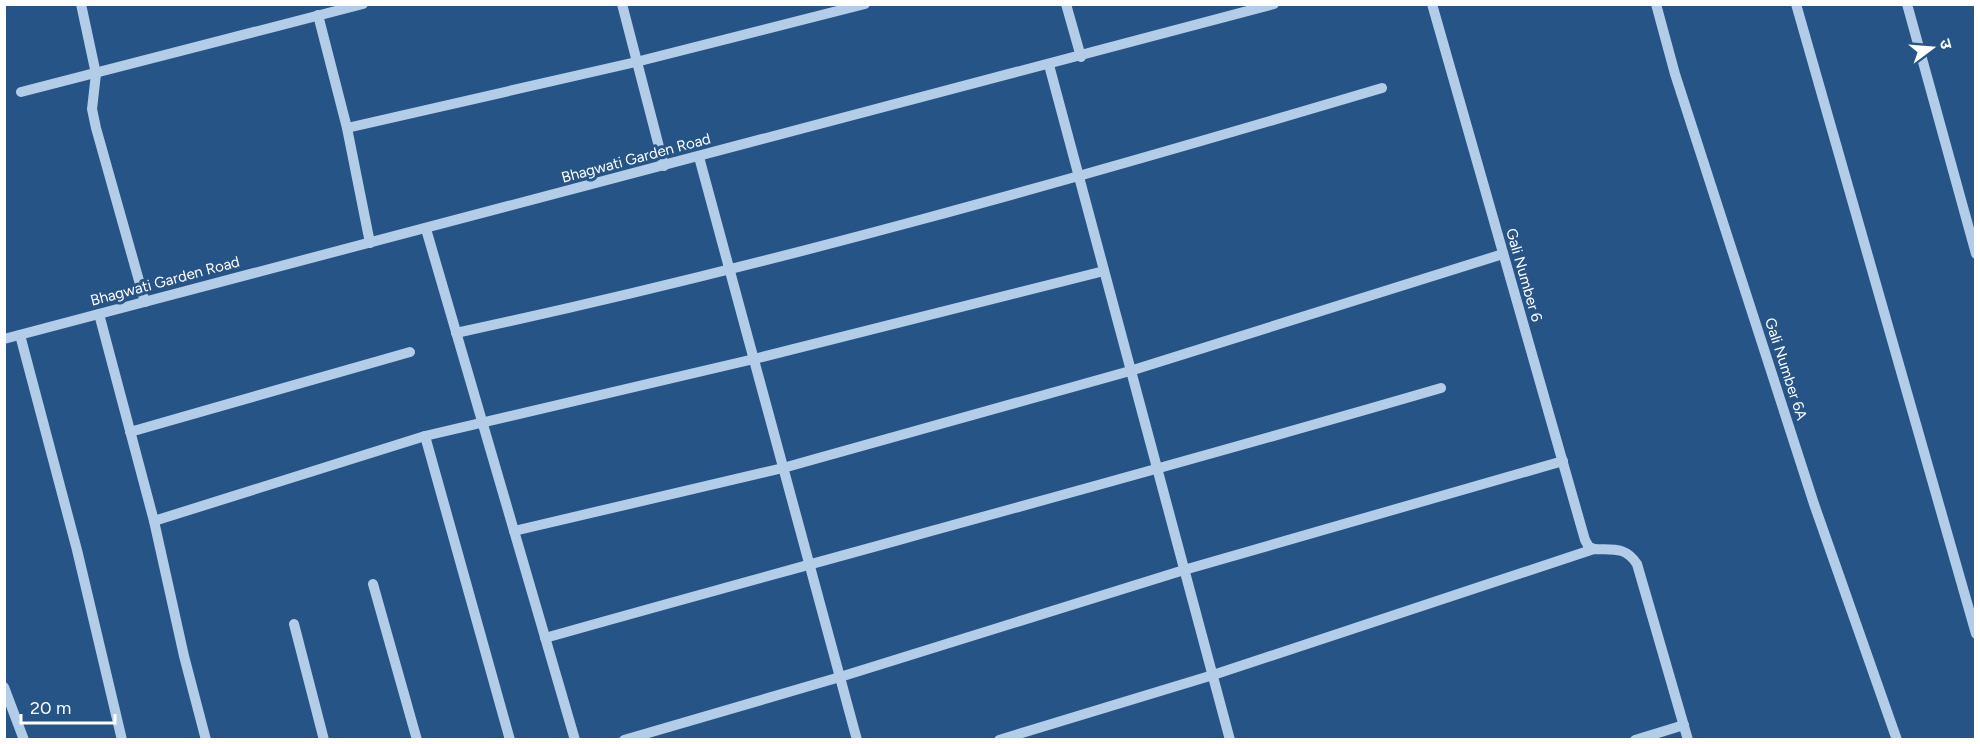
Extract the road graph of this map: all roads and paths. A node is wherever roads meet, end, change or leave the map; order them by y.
1 (81, 4) edge
2 (363, 4) edge
3 (622, 4) edge
4 (865, 4) edge
5 (1066, 4) edge
6 (1274, 4) edge
7 (1432, 4) edge
8 (1656, 4) edge
9 (1796, 4) edge
10 (1907, 4) edge
11 (318, 15) junction
12 (1081, 57) junction
13 (636, 62) junction
14 (1049, 65) junction
15 (96, 74) junction
16 (1382, 88) dead end
17 (21, 92) dead end
18 (346, 128) junction
19 (699, 157) junction
20 (664, 166) junction
21 (1080, 178) junction
22 (426, 229) junction
23 (370, 243) junction
24 (1503, 254) junction
25 (1976, 254) edge
26 (730, 272) junction
27 (1104, 272) junction
28 (145, 302) junction
29 (99, 314) junction
30 (456, 333) junction
31 (20, 335) junction
32 (4, 339) edge
33 (410, 352) dead end
34 (754, 359) junction
35 (1130, 371) junction
36 (1441, 388) dead end
37 (482, 421) junction
38 (130, 432) junction
39 (425, 436) junction
40 (1563, 461) junction
41 (783, 468) junction
42 (1158, 471) junction
43 (154, 521) junction
44 (514, 531) junction
45 (1594, 549) junction
46 (809, 564) junction
47 (1184, 570) junction
48 (374, 585) dead end
49 (294, 624) dead end
50 (1976, 634) edge
51 (545, 638) junction
52 (1213, 675) junction
53 (840, 677) junction
54 (4, 687) edge
55 (1684, 725) junction
56 (24, 740) edge
57 (122, 740) edge
58 (206, 740) edge
59 (324, 740) edge
60 (417, 740) edge
61 (510, 740) edge
62 (574, 740) edge
63 (624, 740) edge
64 (857, 740) edge
65 (999, 740) edge
66 (1230, 740) edge
67 (1635, 740) edge
68 (1688, 740) edge
69 (1897, 740) edge

1 - 15 street
2 - 11 street
3 - 13 street
4 - 13 street
5 - 12 street
6 - 12 street, Bhagwati Garden Road
7 - 24 street, Gali Number 6
8 - 69 street, Gali Number 6A
9 - 50 street
10 - 25 street
11 - 15 street
11 - 18 street
12 - 14 street, Bhagwati Garden Road
13 - 18 street
13 - 20 street
14 - 19 street, Bhagwati Garden Road
14 - 21 street
15 - 17 street
15 - 28 street
16 - 21 street
18 - 23 street
19 - 20 street, Bhagwati Garden Road
19 - 26 street
20 - 22 street, Bhagwati Garden Road
21 - 26 street
21 - 27 street
22 - 23 street, Bhagwati Garden Road
22 - 30 street
23 - 28 street, Bhagwati Garden Road
24 - 35 street
24 - 40 street, Gali Number 6
26 - 30 street
26 - 34 street
27 - 34 street
27 - 35 street
28 - 29 street, Bhagwati Garden Road
29 - 31 street, Bhagwati Garden Road
29 - 38 street
30 - 37 street
31 - 32 street, Bhagwati Garden Road
31 - 57 street
33 - 38 street
34 - 37 street
34 - 41 street
35 - 41 street
35 - 42 street
36 - 42 street
37 - 39 street
37 - 44 street
38 - 43 street
39 - 43 street
39 - 61 street
40 - 45 street, Gali Number 6
40 - 47 street
41 - 44 street
41 - 46 street
42 - 46 street
42 - 47 street
43 - 58 street
44 - 51 street
45 - 52 street
45 - 55 street
46 - 51 street
46 - 53 street
47 - 52 street
47 - 53 street
48 - 60 street
49 - 59 street
51 - 62 street
52 - 65 street
52 - 66 street
53 - 63 street
53 - 64 street
54 - 56 street
55 - 67 street
55 - 68 street

